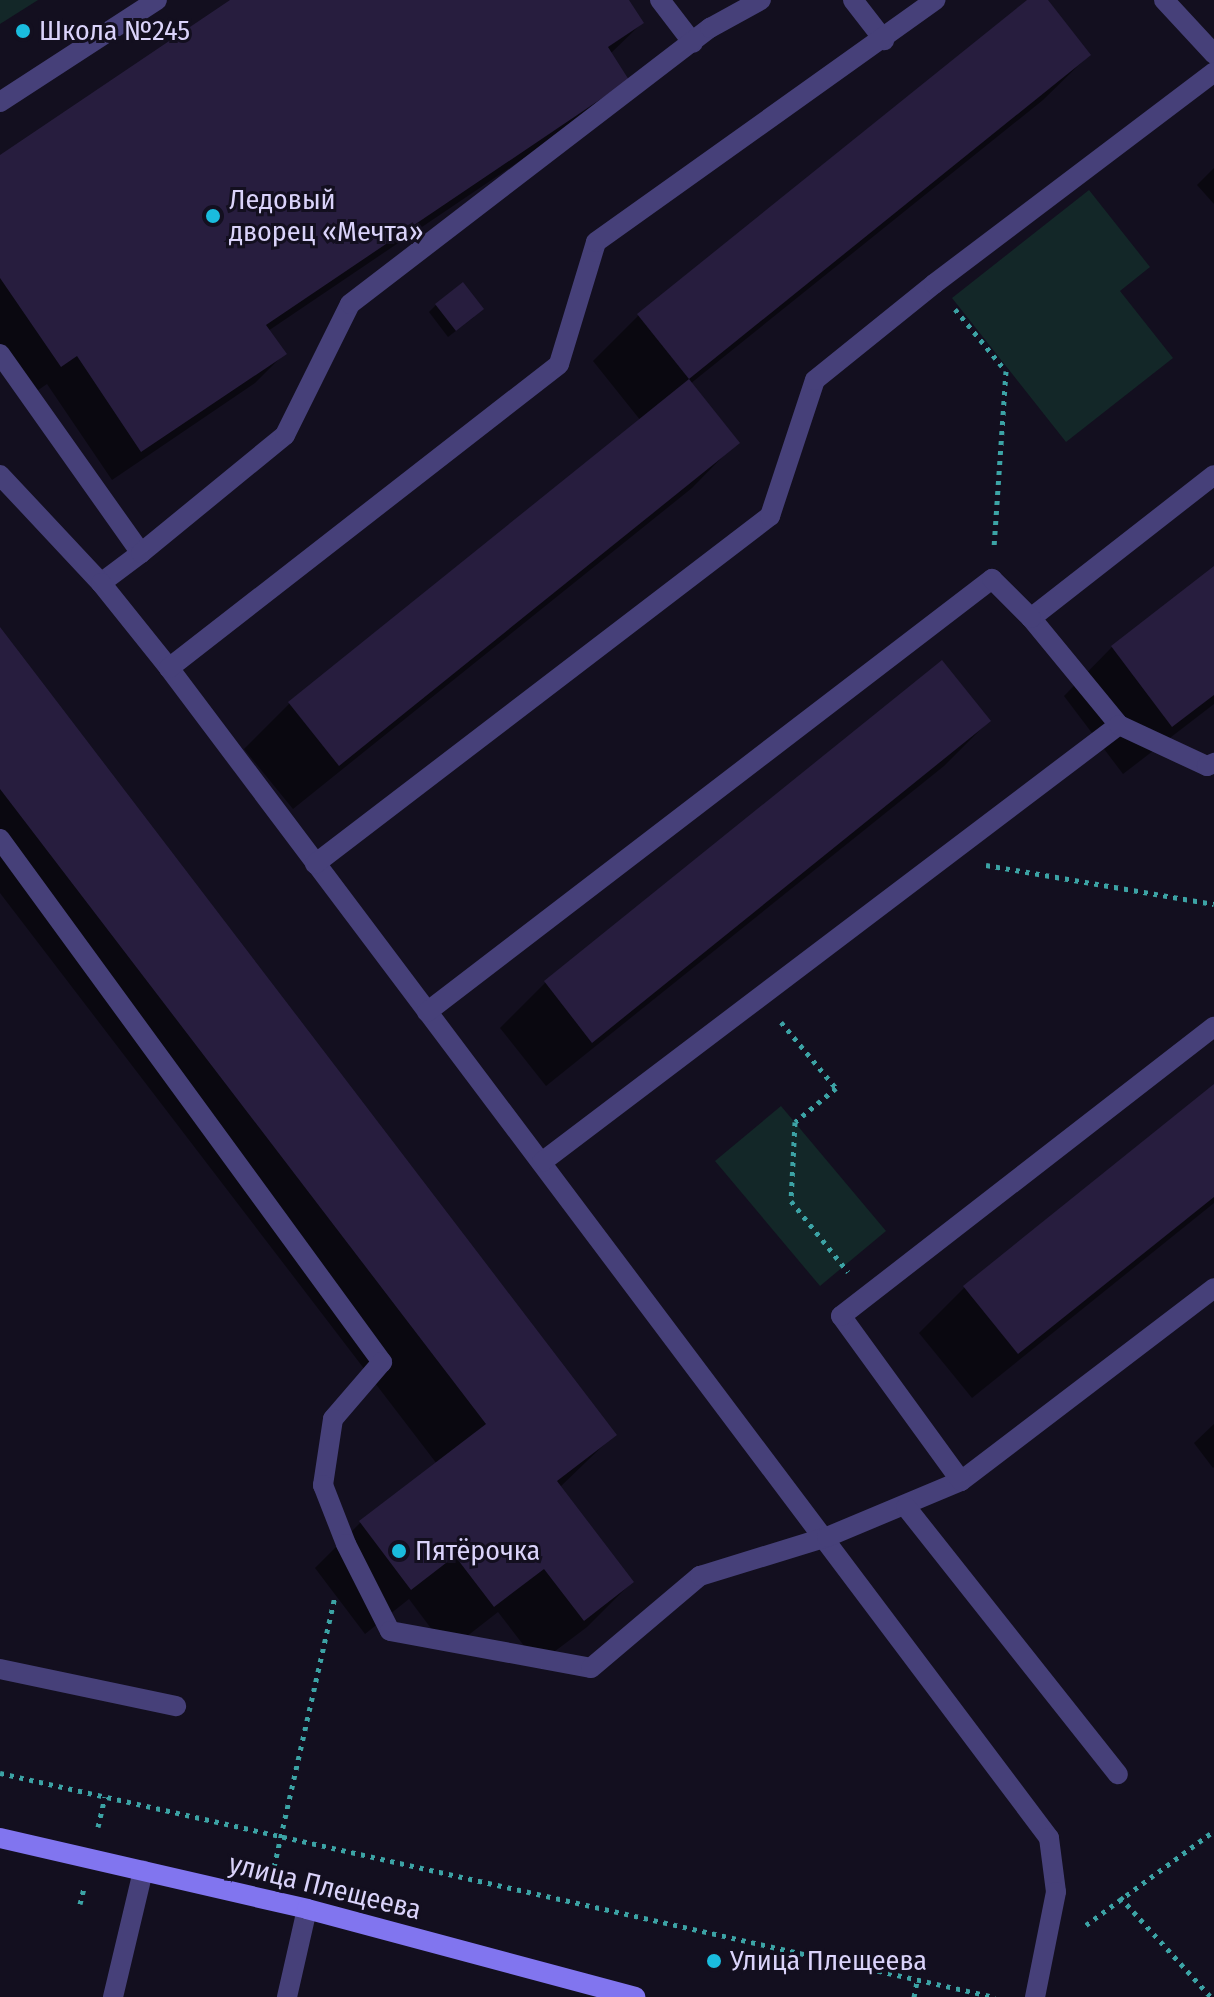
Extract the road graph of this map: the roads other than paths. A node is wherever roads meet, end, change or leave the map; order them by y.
1 (157, 0) edge
2 (660, 0) edge
3 (761, 0) edge
4 (853, 0) edge
5 (935, 0) edge
6 (1164, 0) edge
7 (884, 40) junction
8 (693, 43) junction
9 (1214, 54) edge
10 (1214, 72) edge
11 (0, 102) edge
12 (0, 354) edge
13 (0, 475) edge
14 (1214, 475) edge
15 (141, 553) junction
16 (101, 583) junction
17 (1031, 618) junction
18 (169, 668) junction
19 (1119, 725) junction
20 (1214, 763) edge
21 (0, 839) edge
22 (315, 864) junction
23 (427, 1012) junction
24 (1214, 1027) edge
25 (542, 1162) junction
26 (1214, 1288) edge
27 (961, 1481) junction
28 (906, 1507) junction
29 (827, 1537) junction
30 (0, 1669) edge
31 (176, 1706) dead end
32 (1118, 1774) dead end
33 (0, 1838) edge
34 (143, 1871) junction
35 (307, 1909) junction
36 (113, 1997) edge
37 (287, 1997) edge
38 (635, 1997) edge
39 (1035, 1997) edge

1 - 11 lane
2 - 8 lane
3 - 8 lane
4 - 7 lane
5 - 7 lane
6 - 9 lane
7 - 18 lane
8 - 15 lane
10 - 22 lane
12 - 15 lane
13 - 16 lane
14 - 17 lane
15 - 16 lane
16 - 18 lane
17 - 19 lane
17 - 23 lane
18 - 22 lane
19 - 20 lane
19 - 25 lane
21 - 29 lane
22 - 23 lane
23 - 25 lane
24 - 27 lane
25 - 29 lane
26 - 27 lane
27 - 28 lane
28 - 29 lane
28 - 32 lane
29 - 39 lane
30 - 31 lane
33 - 34 main road, улица Плещеева
34 - 35 main road, улица Плещеева
34 - 36 lane
35 - 37 lane
35 - 38 main road, улица Плещеева

